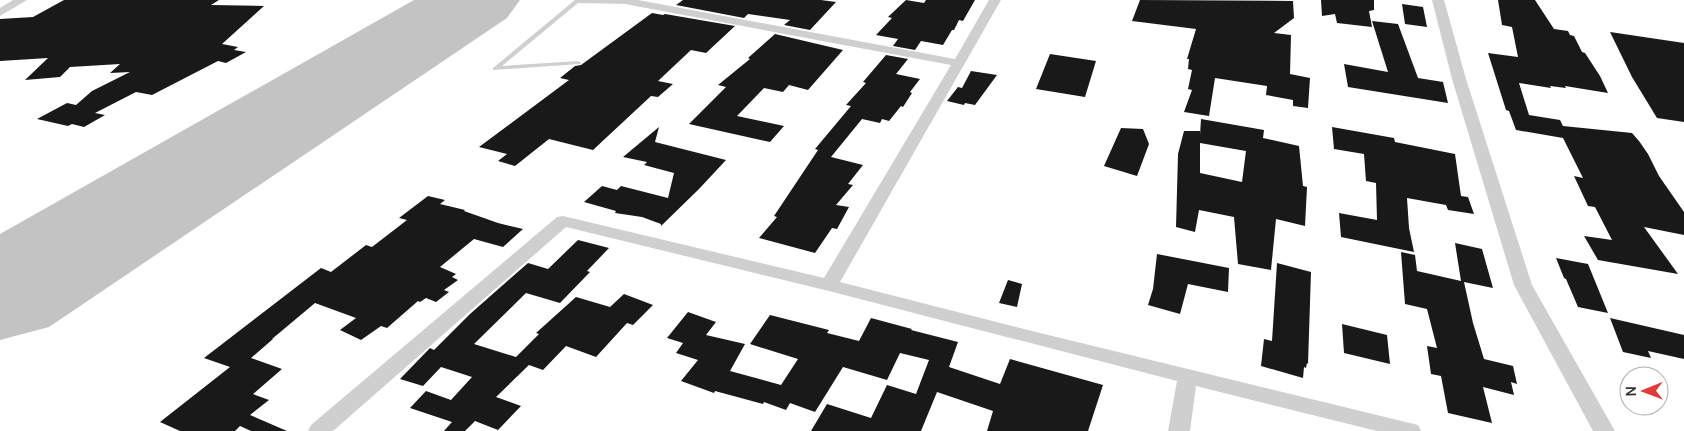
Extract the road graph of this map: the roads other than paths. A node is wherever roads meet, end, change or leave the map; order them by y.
1 (21, 0) edge
2 (994, 0) edge
3 (1438, 0) edge
4 (630, 2) joint
5 (0, 13) edge
6 (578, 63) dead end
7 (958, 63) junction
8 (829, 285) junction
9 (1188, 375) junction
10 (319, 431) edge
11 (1179, 431) edge
12 (1410, 431) edge
13 (1604, 431) edge

1 - 5 street
2 - 7 street
3 - 13 street
4 - 6 lane
4 - 7 street
7 - 8 street
8 - 9 street
8 - 10 street
9 - 11 street
9 - 12 street

